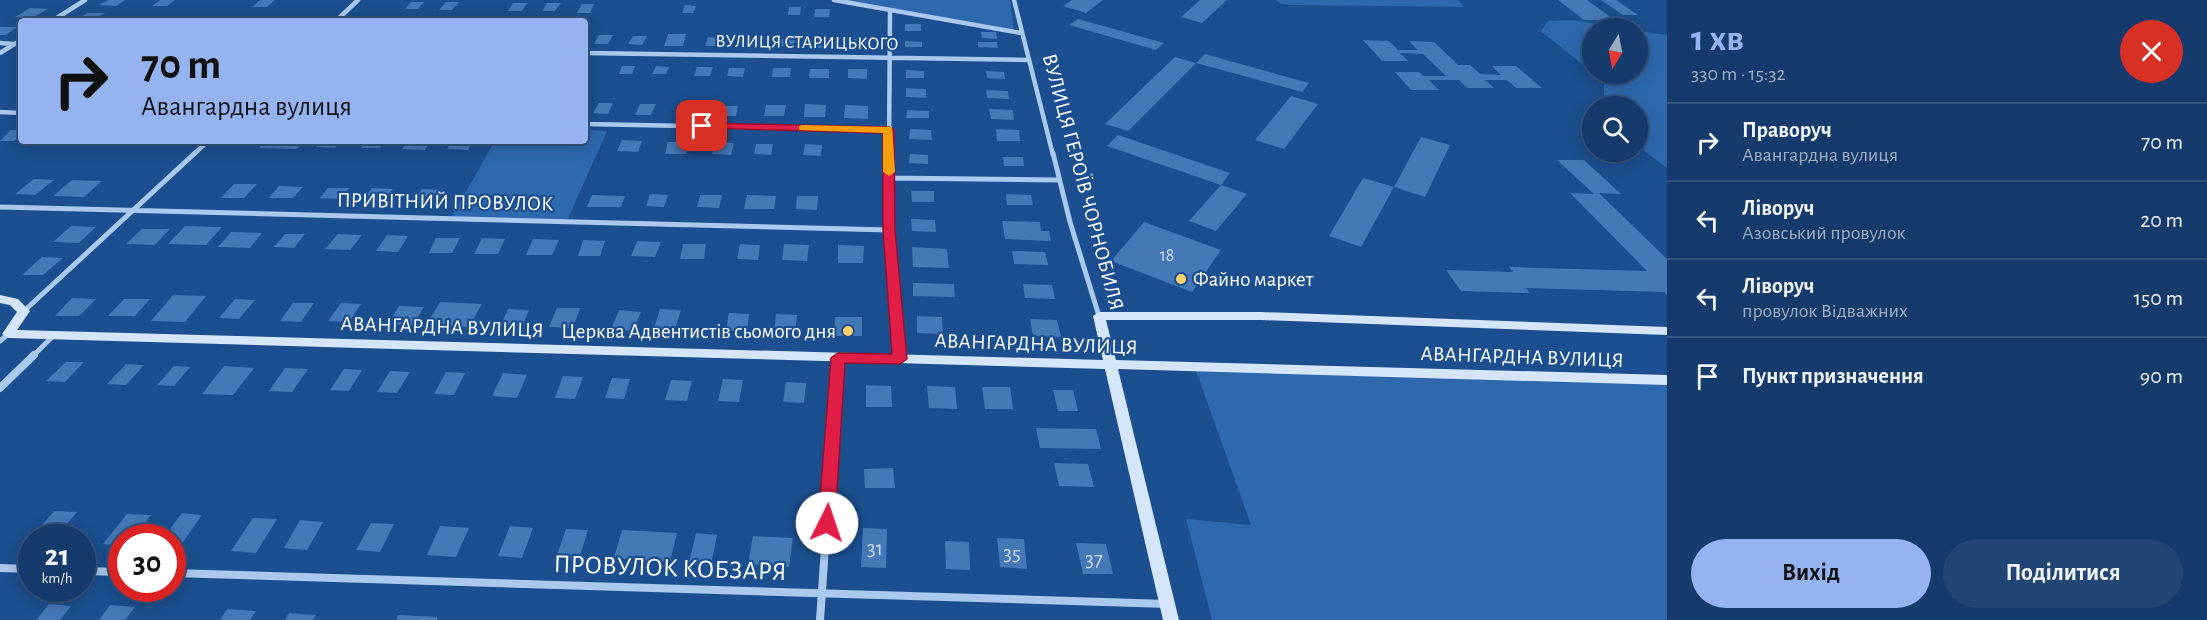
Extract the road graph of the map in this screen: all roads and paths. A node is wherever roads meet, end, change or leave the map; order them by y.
1 (85, 0) edge
2 (358, 0) edge
3 (834, 0) edge
4 (1014, 0) edge
5 (890, 10) junction
6 (57, 18) edge
7 (339, 18) edge
8 (1021, 33) junction
9 (18, 42) edge
10 (0, 43) edge
11 (18, 43) edge
12 (0, 53) edge
13 (588, 53) edge
14 (888, 57) junction
15 (1028, 60) junction
16 (0, 112) edge
17 (18, 113) edge
18 (588, 124) edge
19 (889, 130) junction
20 (205, 144) edge
21 (889, 178) junction
22 (1059, 180) junction
23 (0, 207) edge
24 (134, 210) junction
25 (889, 230) junction
26 (0, 299) edge
27 (24, 310) junction
28 (1099, 316) junction
29 (1667, 331) edge
30 (3, 336) edge
31 (53, 336) junction
32 (838, 358) junction
33 (900, 359) junction
34 (1110, 365) junction
35 (1667, 380) edge
36 (0, 388) edge
37 (0, 568) edge
38 (18, 569) edge
39 (186, 573) edge
40 (822, 594) junction
41 (1167, 604) junction
42 (820, 620) edge
43 (1171, 620) edge

1 - 6 street
2 - 7 street
3 - 5 street
4 - 8 street, ВУЛИЦЯ ГЕРОЇВ ЧОРНОБИЛЯ
5 - 8 street
5 - 14 street
8 - 15 street, ВУЛИЦЯ ГЕРОЇВ ЧОРНОБИЛЯ
9 - 10 street
11 - 12 street
13 - 14 street, ВУЛИЦЯ СТАРИЦЬКОГО
14 - 15 street, ВУЛИЦЯ СТАРИЦЬКОГО
14 - 19 street
15 - 22 street, ВУЛИЦЯ ГЕРОЇВ ЧОРНОБИЛЯ
16 - 17 street
18 - 19 street
19 - 21 street
20 - 24 street
21 - 22 street
21 - 25 street
22 - 28 street, ВУЛИЦЯ ГЕРОЇВ ЧОРНОБИЛЯ
23 - 24 street, ПРИВІТНИЙ ПРОВУЛОК
24 - 25 street, ПРИВІТНИЙ ПРОВУЛОК
24 - 27 street
25 - 33 street
26 - 27 street
27 - 30 street, АВАНГАРДНА ВУЛИЦЯ
28 - 29 street, АВАНГАРДНА ВУЛИЦЯ
28 - 34 street, ВУЛИЦЯ ГЕРОЇВ ЧОРНОБИЛЯ
30 - 31 street, АВАНГАРДНА ВУЛИЦЯ
31 - 32 street, АВАНГАРДНА ВУЛИЦЯ
31 - 36 street
32 - 33 street, АВАНГАРДНА ВУЛИЦЯ
32 - 40 street
33 - 34 street, АВАНГАРДНА ВУЛИЦЯ
34 - 35 street, АВАНГАРДНА ВУЛИЦЯ
34 - 41 street, ВУЛИЦЯ ГЕРОЇВ ЧОРНОБИЛЯ
37 - 38 street
39 - 40 street, ПРОВУЛОК КОБЗАРЯ
40 - 41 street, ПРОВУЛОК КОБЗАРЯ
40 - 42 street
41 - 43 street, ВУЛИЦЯ ГЕРОЇВ ЧОРНОБИЛЯ

